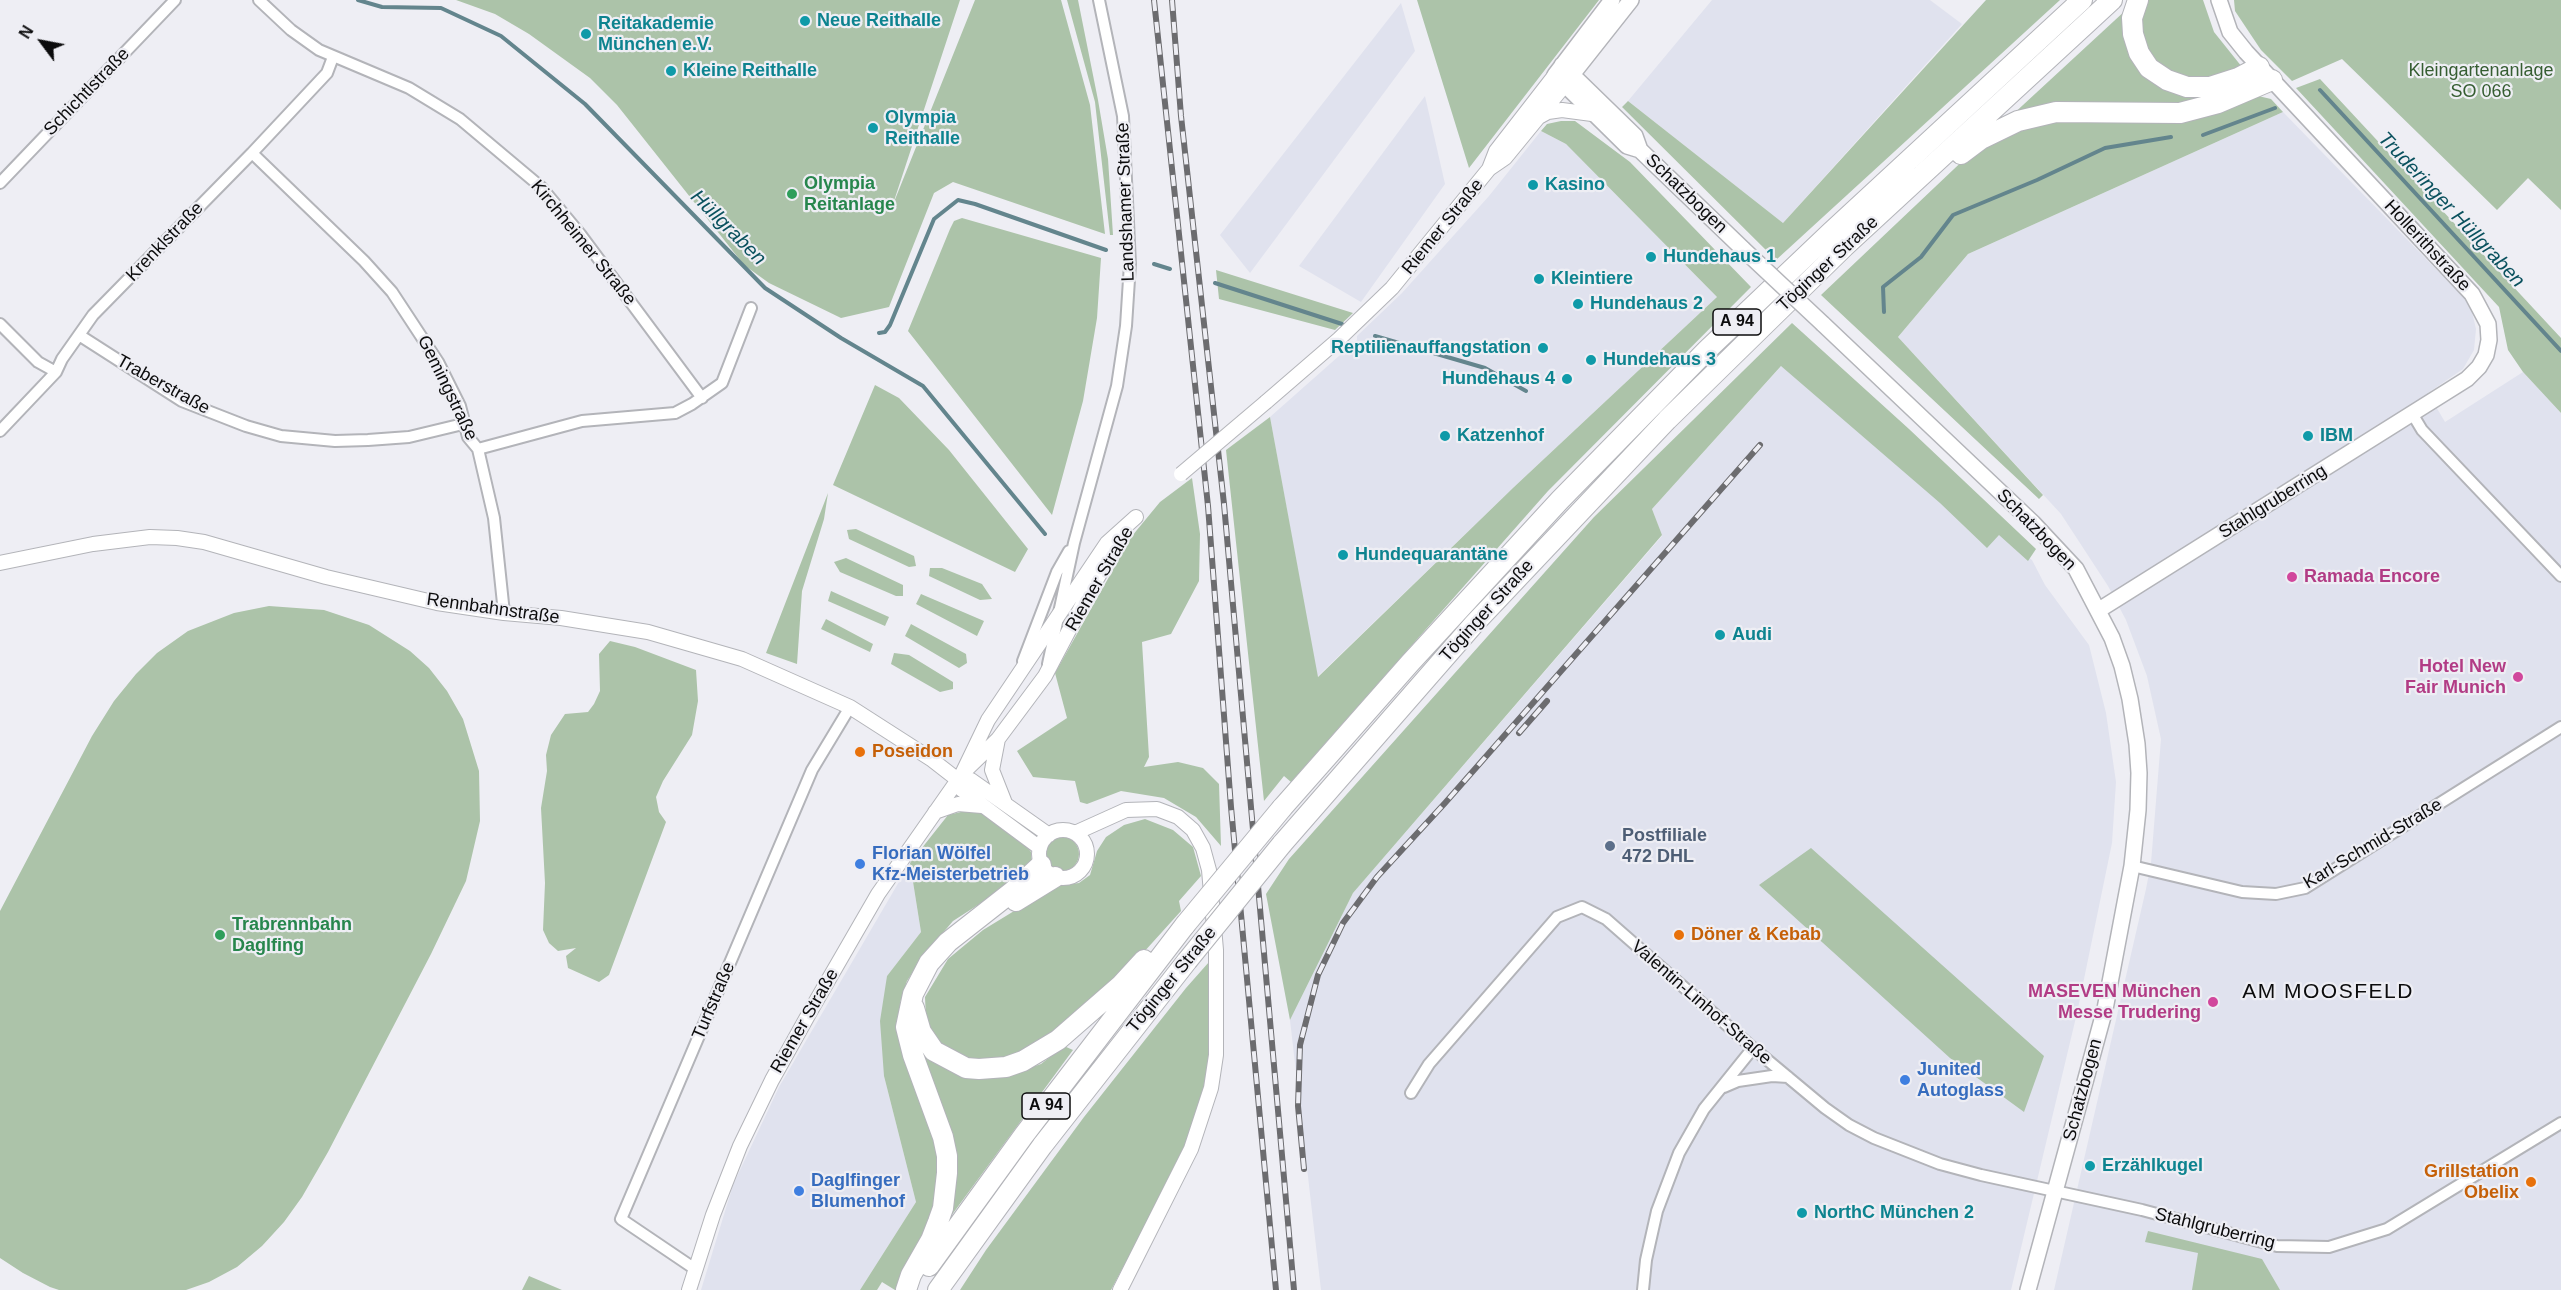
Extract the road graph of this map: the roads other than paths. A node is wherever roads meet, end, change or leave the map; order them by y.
1 (175, 0) edge
2 (259, 0) edge
3 (1099, 0) edge
4 (1612, 0) edge
5 (1631, 0) edge
6 (2082, 0) edge
7 (2112, 0) edge
8 (2138, 0) edge
9 (2219, 0) edge
10 (333, 57) junction
11 (2266, 74) junction
12 (1563, 75) junction
13 (1592, 114) junction
14 (1537, 118) junction
15 (1640, 150) junction
16 (252, 153) junction
17 (1489, 170) junction
18 (0, 183) edge
19 (1893, 204) junction
20 (751, 308) dead end
21 (0, 324) edge
22 (79, 335) junction
23 (56, 372) junction
24 (702, 398) junction
25 (2413, 415) junction
26 (463, 424) junction
27 (0, 431) edge
28 (478, 449) junction
29 (1181, 474) dead end
30 (1074, 543) junction
31 (0, 563) edge
32 (2561, 576) edge
33 (2099, 610) junction
34 (504, 614) junction
35 (1057, 620) junction
36 (1019, 673) junction
37 (1045, 676) junction
38 (850, 706) junction
39 (2561, 727) edge
40 (998, 739) junction
41 (960, 777) junction
42 (1006, 804) junction
43 (982, 806) junction
44 (934, 812) junction
45 (1108, 818) junction
46 (1075, 833) junction
47 (1049, 834) junction
48 (1085, 846) junction
49 (1045, 863) junction
50 (2132, 866) junction
51 (1185, 925) junction
52 (913, 994) junction
53 (1753, 1048) junction
54 (1788, 1077) junction
55 (1721, 1088) junction
56 (1411, 1093) dead end
57 (2561, 1123) edge
58 (2055, 1190) junction
59 (976, 1236) junction
60 (695, 1269) junction
61 (689, 1290) edge
62 (906, 1290) edge
63 (912, 1290) edge
64 (938, 1290) edge
65 (951, 1290) edge
66 (1120, 1290) edge
67 (1643, 1290) edge
68 (2028, 1290) edge

1 - 18 street, Schichtlstraße
2 - 10 street, Kirchheimer Straße
3 - 30 street, Landshamer Straße
4 - 12 main road, Riemer Straße
5 - 12 main road, Riemer Straße
6 - 51 highway, Töginger Straße / A 94, bridge
7 - 19 highway, Töginger Straße / A 94
8 - 11 highway
9 - 11 main road, Hollerithstraße
10 - 16 street, Krenklstraße
10 - 24 street, Kirchheimer Straße
11 - 19 highway
11 - 25 main road, Hollerithstraße
12 - 13 main road, Schatzbogen
12 - 14 street, Riemer Straße
12 - 15 main road, Schatzbogen
12 - 17 street, Riemer Straße
13 - 14 street
13 - 15 main road, Schatzbogen
14 - 17 street, Riemer Straße
15 - 33 main road, Schatzbogen, bridge
16 - 22 street, Krenklstraße
16 - 26 street, Gemingstraße
17 - 29 street, Riemer Straße, bridge
19 - 59 highway, Töginger Straße / A 94, bridge
20 - 24 street
21 - 23 street
22 - 23 street, Krenklstraße
22 - 26 street, Traberstraße
23 - 27 street, Krenklstraße
24 - 28 street
25 - 32 street
25 - 33 main road, Stahlgruberring
26 - 28 street, Gemingstraße
28 - 34 street, Gemingstraße
30 - 35 street, Landshamer Straße
30 - 36 street, Landshamer Straße
31 - 34 street, Rennbahnstraße
33 - 50 main road, Schatzbogen
34 - 38 street, Rennbahnstraße
35 - 36 street, Riemer Straße
35 - 37 street, Landshamer Straße
35 - 37 street, Riemer Straße
36 - 41 street, Riemer Straße
37 - 40 street, Riemer Straße
38 - 41 street, Rennbahnstraße
38 - 60 street, Turfstraße
39 - 50 street, Karl-Schmid-Straße
40 - 41 street, Riemer Straße
40 - 42 street
41 - 42 street, Rennbahnstraße
41 - 43 street, Rennbahnstraße
41 - 44 street, Riemer Straße
42 - 47 street, Rennbahnstraße
43 - 44 street
43 - 49 street, Rennbahnstraße
44 - 60 street, Riemer Straße
45 - 46 street
45 - 48 street
45 - 66 street
46 - 47 street
46 - 48 street
47 - 49 street
48 - 49 street
49 - 52 highway
50 - 58 main road, Schatzbogen
51 - 52 highway
51 - 63 highway, Töginger Straße / A 94
52 - 62 highway
53 - 54 street, Valentin-Linhof-Straße
53 - 55 street
53 - 56 street, Valentin-Linhof-Straße
54 - 55 street
54 - 58 street, Valentin-Linhof-Straße
55 - 67 street
57 - 58 street, Stahlgruberring
58 - 68 main road, Schatzbogen
59 - 64 highway, Töginger Straße / A 94
59 - 65 highway
60 - 61 street, Riemer Straße

